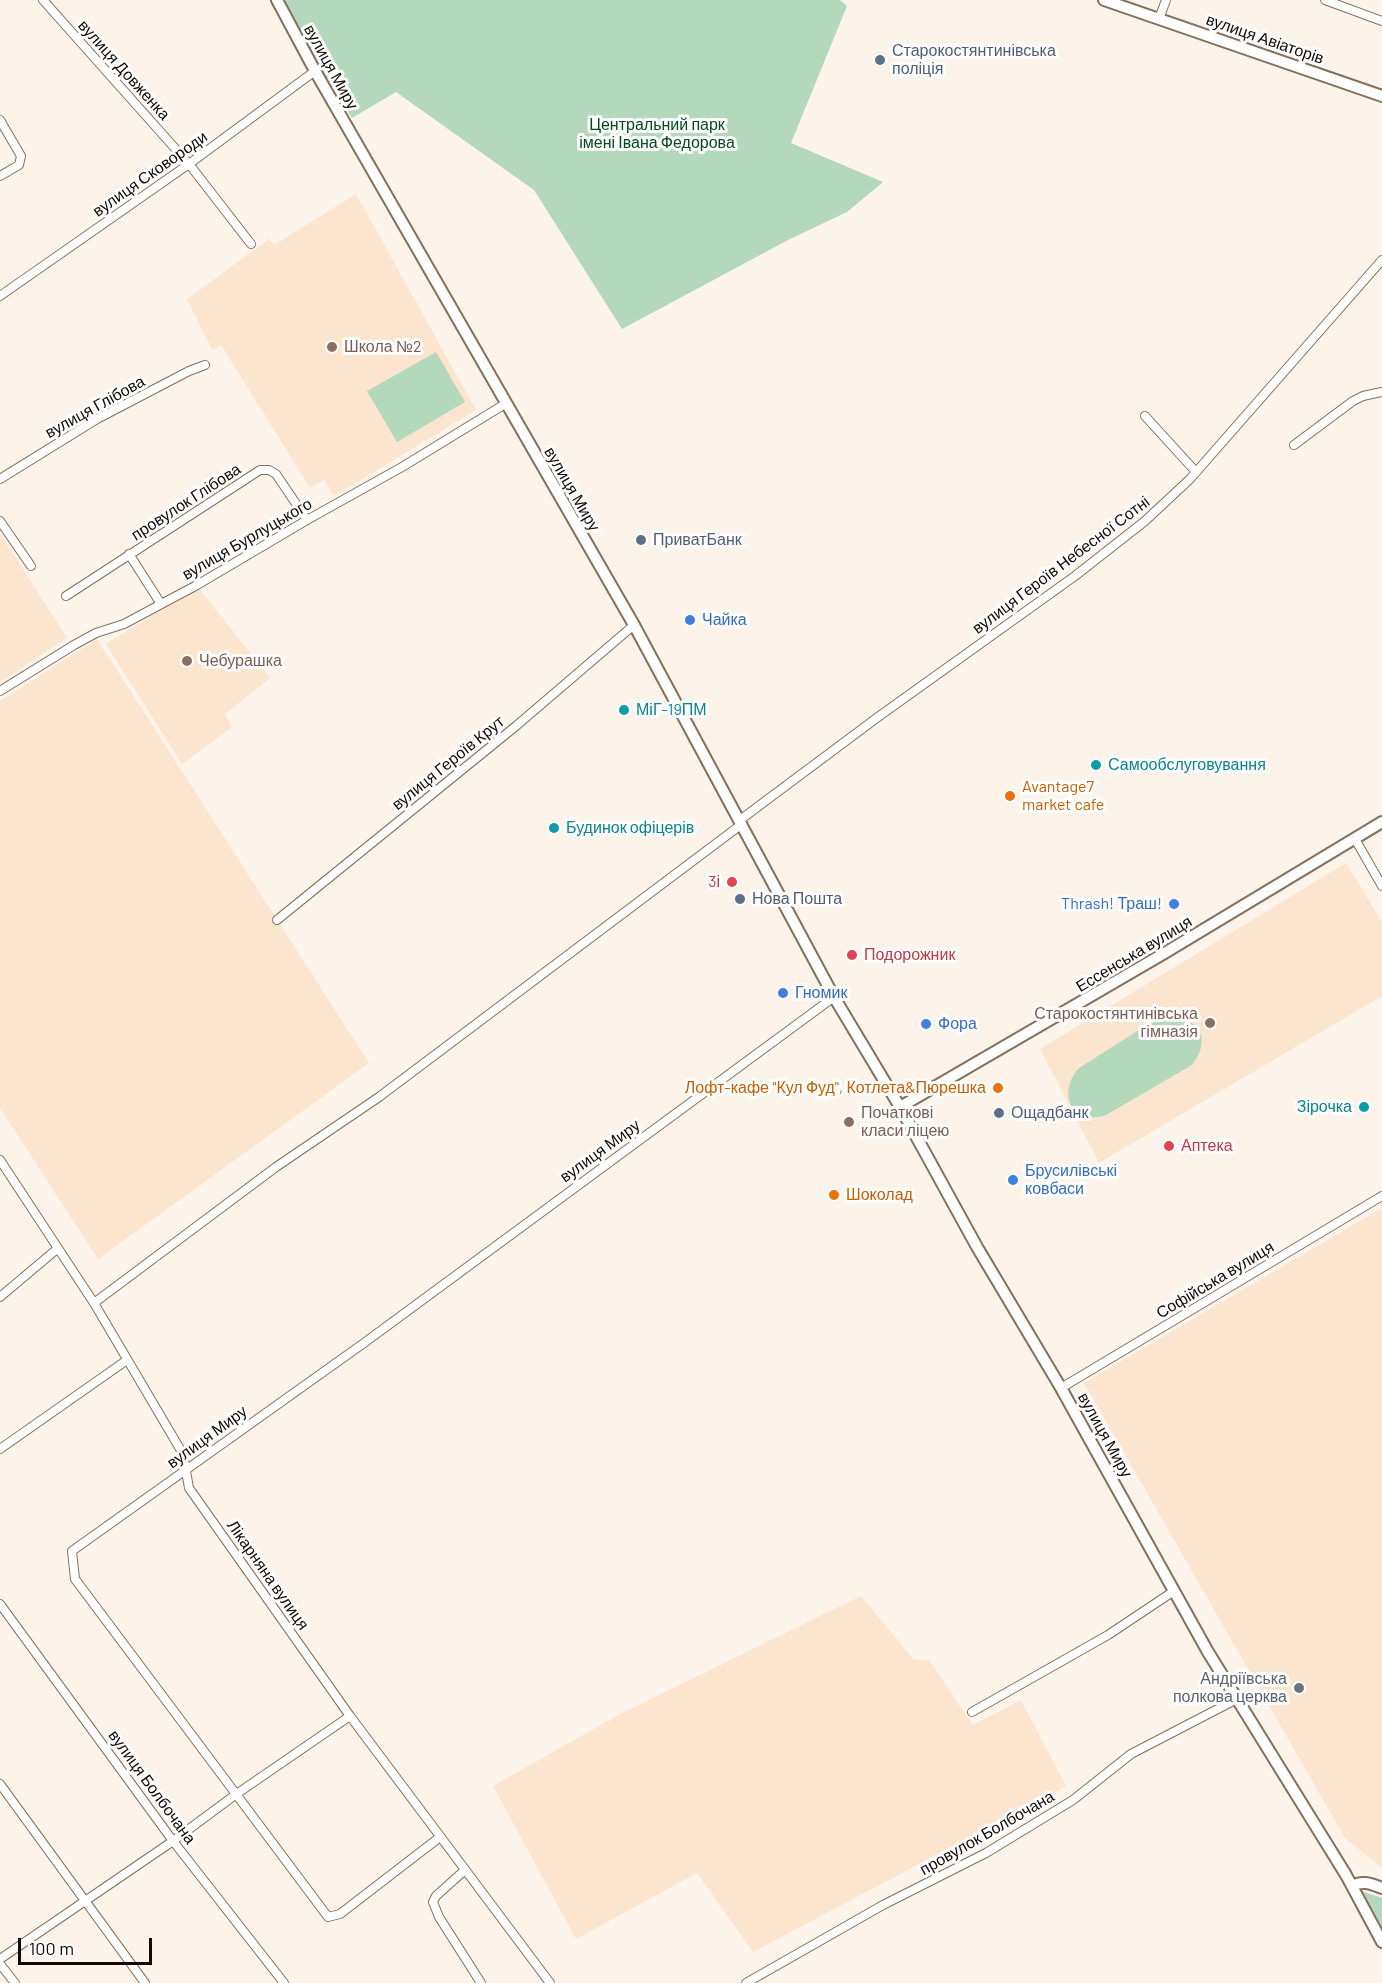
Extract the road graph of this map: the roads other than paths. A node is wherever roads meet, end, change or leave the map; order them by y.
1 (43, 0) edge
2 (277, 0) edge
3 (1104, 0) edge
4 (1166, 0) edge
5 (1325, 0) edge
6 (1159, 19) junction
7 (1382, 21) edge
8 (315, 71) junction
9 (1382, 96) edge
10 (0, 120) edge
11 (189, 164) junction
12 (0, 176) edge
13 (251, 244) dead end
14 (1382, 260) edge
15 (0, 296) edge
16 (205, 364) dead end
17 (1382, 392) edge
18 (505, 404) junction
19 (1145, 416) dead end
20 (1293, 446) dead end
21 (1196, 472) junction
22 (0, 478) edge
23 (307, 520) junction
24 (0, 521) edge
25 (129, 554) junction
26 (31, 566) dead end
27 (66, 596) dead end
28 (161, 604) junction
29 (634, 626) junction
30 (0, 691) edge
31 (741, 822) junction
32 (1382, 822) edge
33 (1355, 839) junction
34 (1382, 886) edge
35 (277, 920) dead end
36 (834, 997) junction
37 (900, 1107) junction
38 (0, 1160) edge
39 (1382, 1196) edge
40 (57, 1249) junction
41 (0, 1297) edge
42 (94, 1303) junction
43 (127, 1360) junction
44 (1061, 1388) junction
45 (0, 1449) edge
46 (186, 1471) junction
47 (1174, 1591) junction
48 (0, 1604) edge
49 (1237, 1699) junction
50 (972, 1712) dead end
51 (350, 1716) junction
52 (0, 1784) edge
53 (235, 1795) junction
54 (440, 1837) junction
55 (173, 1841) junction
56 (465, 1870) junction
57 (1352, 1886) junction
58 (1382, 1888) edge
59 (84, 1901) junction
60 (1382, 1942) edge
61 (0, 1959) edge
62 (0, 1964) edge
63 (15, 1983) edge
64 (145, 1983) edge
65 (284, 1983) edge
66 (481, 1983) edge
67 (550, 1983) edge
68 (746, 1983) edge

1 - 11 street, вулиця Довженка
2 - 8 main road, вулиця Миру
3 - 6 main road, вулиця Авіаторів
4 - 6 street
5 - 7 street
6 - 9 main road, вулиця Авіаторів
8 - 11 street, вулиця Сковороди
8 - 18 main road, вулиця Миру
10 - 12 street
11 - 13 street, вулиця Довженка
11 - 15 street, вулиця Сковороди
14 - 21 street, вулиця Героїв Небесної Сотні
16 - 22 street, вулиця Глібова
17 - 20 street
18 - 23 street, вулиця Бурлуцького
18 - 29 main road, вулиця Миру
19 - 21 street
21 - 31 street, вулиця Героїв Небесної Сотні
23 - 25 street, провулок Глібова
23 - 28 street, вулиця Бурлуцького
24 - 26 street
25 - 27 street, провулок Глібова
25 - 28 street
28 - 30 street, вулиця Бурлуцького
29 - 31 main road, вулиця Миру
29 - 35 street, вулиця Героїв Крут
31 - 36 main road, вулиця Миру
31 - 42 street, вулиця Героїв Небесної Сотні
32 - 33 main road, Ессенська вулиця
33 - 34 street
33 - 37 main road, Ессенська вулиця
36 - 37 main road, вулиця Миру
36 - 46 street, вулиця Миру
37 - 44 main road, вулиця Миру
38 - 40 street, Лікарняна вулиця
39 - 44 street, Софійська вулиця
40 - 41 street
40 - 42 street, Лікарняна вулиця
42 - 43 street, Лікарняна вулиця
43 - 45 street
43 - 46 street, Лікарняна вулиця
44 - 47 main road, вулиця Миру
46 - 51 street, Лікарняна вулиця
46 - 53 street, вулиця Миру
47 - 49 main road, вулиця Миру
47 - 50 street
48 - 55 street, вулиця Болбочана
49 - 57 main road, вулиця Миру
49 - 68 street, провулок Болбочана
51 - 53 street
51 - 54 street, Лікарняна вулиця
52 - 59 street
53 - 54 street, вулиця Миру
53 - 55 street
54 - 56 street, Лікарняна вулиця
55 - 59 street
55 - 65 street, вулиця Болбочана
56 - 66 street
56 - 67 street, Лікарняна вулиця
57 - 58 main road
57 - 60 main road, вулиця Миру
59 - 61 street
59 - 64 street
62 - 63 street

